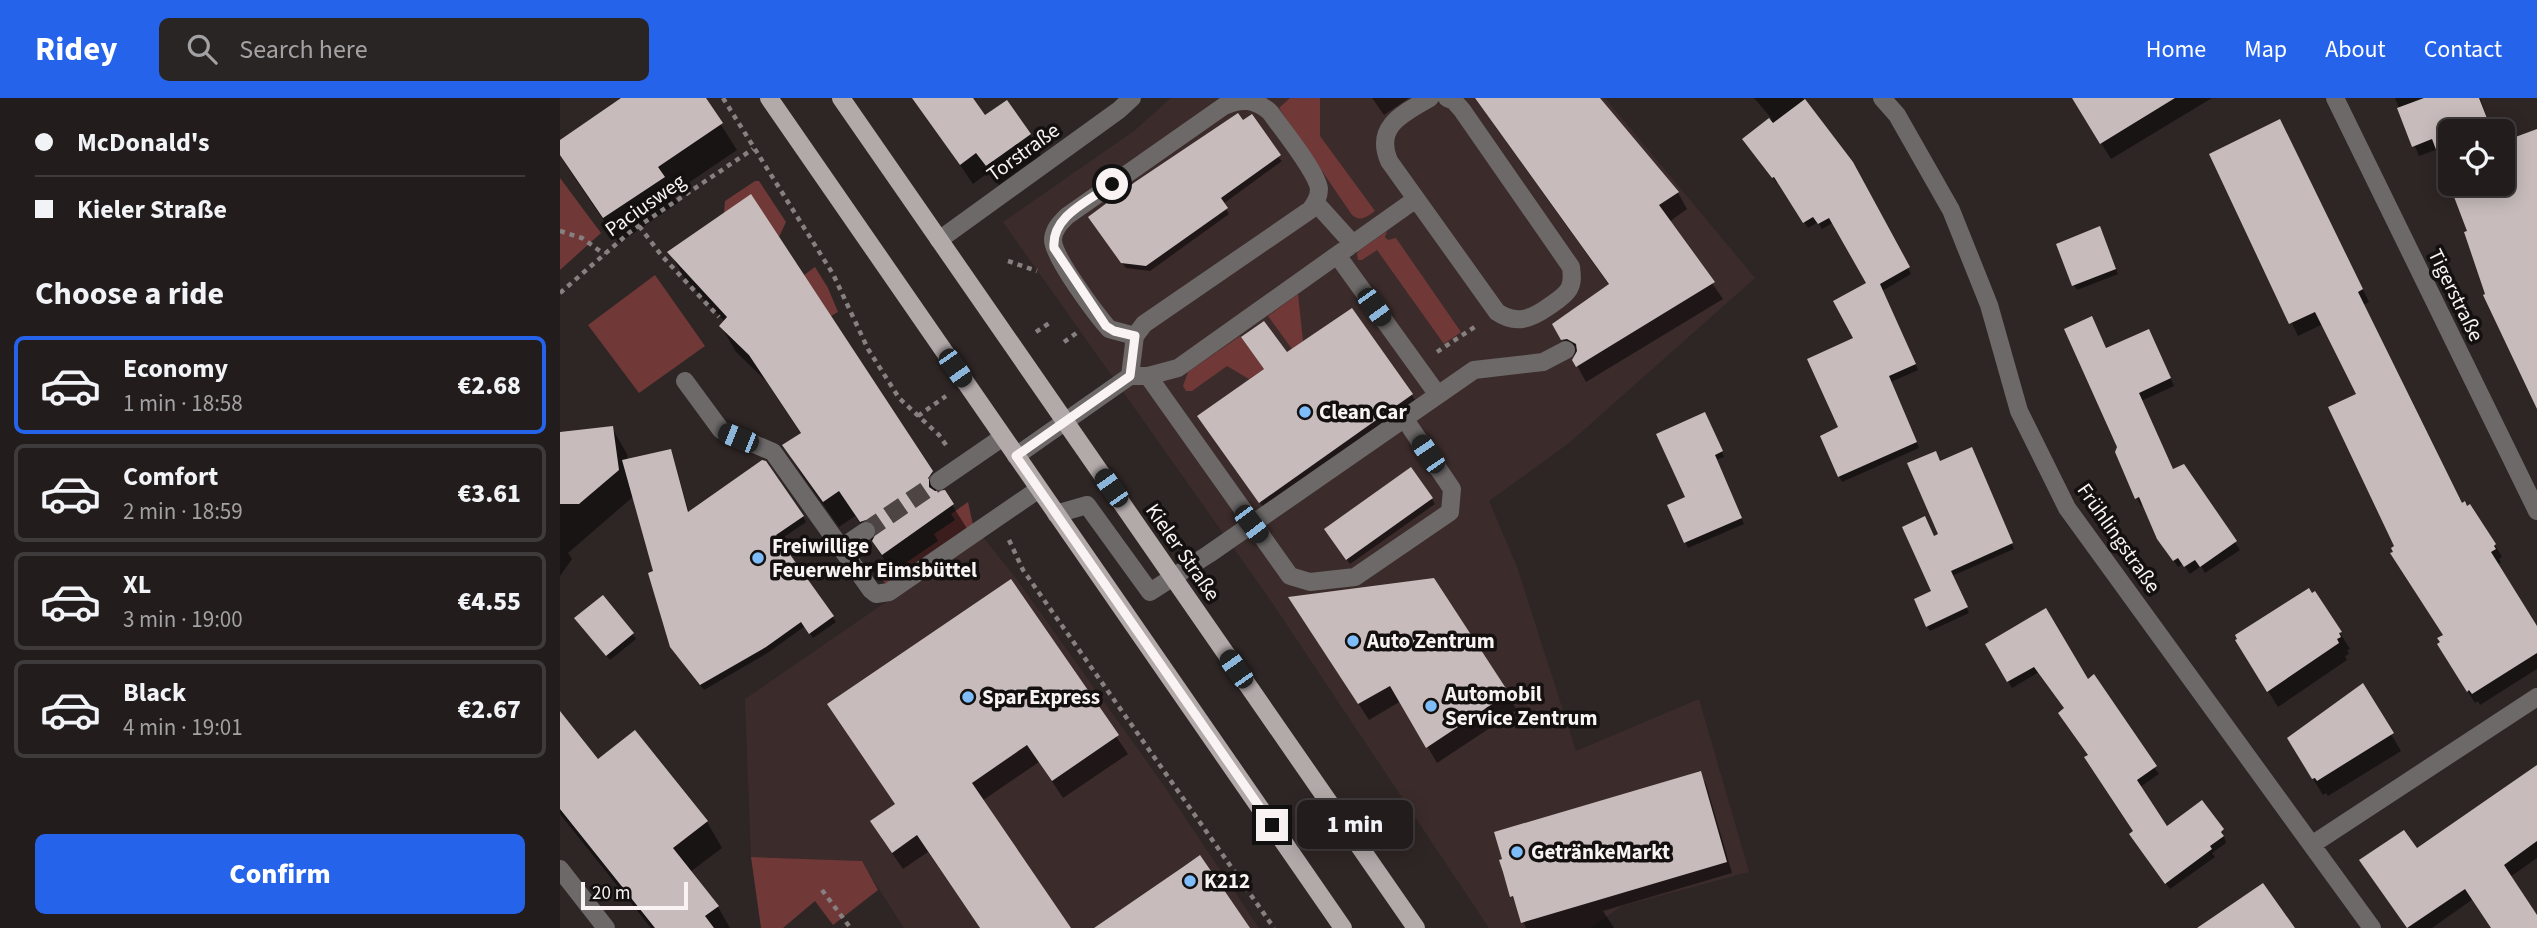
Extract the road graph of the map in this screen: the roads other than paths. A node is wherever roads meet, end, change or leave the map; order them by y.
1 (769, 98) edge
2 (841, 98) edge
3 (1132, 98) edge
4 (1430, 98) edge
5 (1447, 98) edge
6 (1882, 98) edge
7 (2335, 98) edge
8 (1416, 198) junction
9 (1316, 203) junction
10 (939, 240) junction
11 (1353, 244) junction
12 (1337, 255) junction
13 (1135, 336) junction
14 (1566, 350) dead end
15 (1139, 376) junction
16 (685, 381) dead end
17 (1438, 394) junction
18 (1404, 418) junction
19 (1064, 421) junction
20 (1003, 437) junction
21 (1016, 456) junction
22 (939, 481) tunnel mouth
23 (1039, 489) junction
24 (2537, 511) edge
25 (1056, 514) junction
26 (1251, 524) junction
27 (866, 531) tunnel mouth
28 (841, 548) junction
29 (1173, 578) junction
30 (2537, 697) edge
31 (2313, 844) junction
32 (560, 869) edge
33 (606, 928) edge
34 (1343, 928) edge
35 (1416, 928) edge
36 (2372, 928) edge

1 - 20 main road
2 - 10 main road, Kieler Straße
3 - 10 street, Torstraße
4 - 8 street
5 - 8 street
6 - 31 street, Frühlingstraße
7 - 24 street, Tigerstraße
8 - 11 street
9 - 11 street
9 - 13 street
9 - 13 street
10 - 19 main road, Kieler Straße
11 - 12 street
12 - 15 street
12 - 17 street
13 - 15 street
14 - 17 street
15 - 19 street
15 - 26 street
16 - 28 street
17 - 18 street
18 - 26 street
18 - 26 street
19 - 21 street
19 - 29 main road, Kieler Straße
20 - 21 main road
20 - 22 street
21 - 23 main road
23 - 25 main road
23 - 28 street
25 - 29 street
25 - 34 main road
26 - 29 street
27 - 28 street
29 - 35 main road, Kieler Straße
30 - 31 street
31 - 36 street, Frühlingstraße
32 - 33 street

